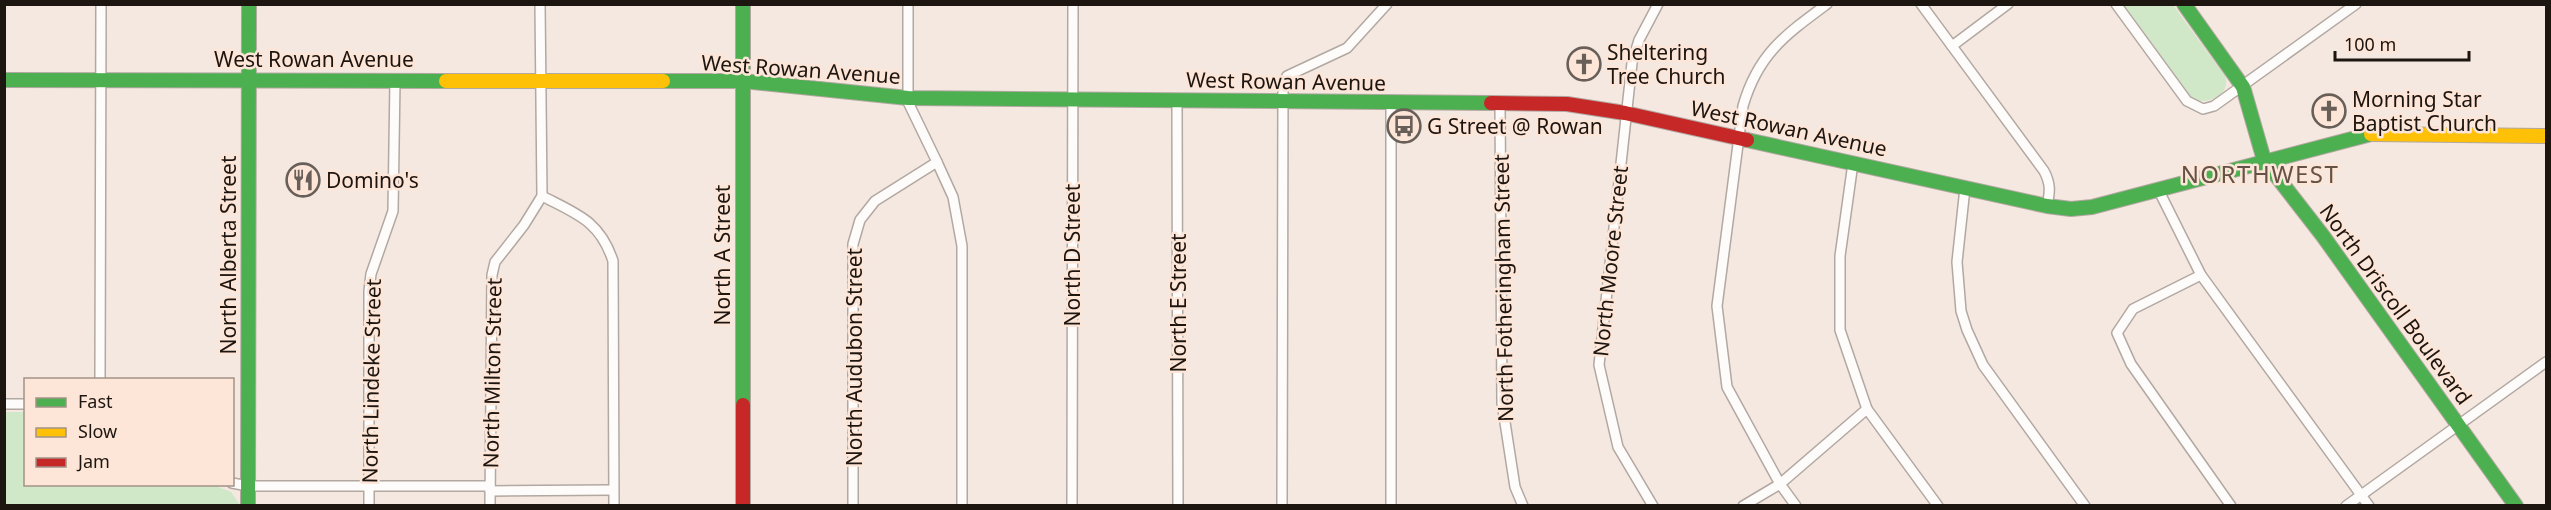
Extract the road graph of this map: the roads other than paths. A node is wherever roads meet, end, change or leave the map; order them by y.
1 (101, 4) edge
2 (249, 4) edge
3 (540, 4) edge
4 (743, 4) edge
5 (908, 4) edge
6 (1072, 4) edge
7 (1387, 4) edge
8 (1658, 4) edge
9 (1827, 4) edge
10 (1921, 4) edge
11 (2008, 4) edge
12 (2116, 4) edge
13 (2184, 4) edge
14 (2356, 4) edge
15 (1952, 46) junction
16 (4, 80) edge
17 (101, 80) junction
18 (249, 80) junction
19 (394, 80) junction
20 (539, 81) junction
21 (743, 81) junction
22 (2243, 87) junction
23 (908, 98) junction
24 (1072, 100) junction
25 (1177, 100) junction
26 (1283, 103) junction
27 (1391, 103) junction
28 (1500, 104) junction
29 (1625, 113) junction
30 (2547, 136) edge
31 (1739, 138) junction
32 (2264, 160) junction
33 (938, 162) junction
34 (1853, 163) junction
35 (1965, 188) junction
36 (2158, 189) junction
37 (542, 196) junction
38 (2047, 206) junction
39 (2201, 275) junction
40 (2547, 362) edge
41 (100, 378) edge
42 (4, 404) edge
43 (24, 404) edge
44 (1867, 409) junction
45 (2457, 424) junction
46 (234, 483) edge
47 (1780, 484) junction
48 (248, 486) junction
49 (369, 487) junction
50 (490, 488) junction
51 (613, 490) junction
52 (2361, 495) junction
53 (248, 506) edge
54 (369, 506) edge
55 (490, 506) edge
56 (614, 506) edge
57 (743, 506) edge
58 (853, 506) edge
59 (962, 506) edge
60 (1072, 506) edge
61 (1178, 506) edge
62 (1282, 506) edge
63 (1391, 506) edge
64 (1523, 506) edge
65 (1653, 506) edge
66 (1743, 506) edge
67 (1796, 506) edge
68 (1938, 506) edge
69 (2085, 506) edge
70 (2231, 506) edge
71 (2346, 506) edge
72 (2369, 506) edge
73 (2516, 506) edge

1 - 17 street
2 - 18 street, North Alberta Street
3 - 20 street
4 - 21 street, North A Street
5 - 23 street
6 - 24 street, North D Street
7 - 26 street
8 - 29 street, North Moore Street
9 - 31 street
10 - 15 street
11 - 15 street
12 - 22 street
13 - 22 street, North Driscoll Boulevard
14 - 22 street
15 - 38 street
16 - 17 street, West Rowan Avenue
17 - 18 street, West Rowan Avenue
17 - 41 street
18 - 19 street, West Rowan Avenue
18 - 48 street, North Alberta Street
19 - 20 street, West Rowan Avenue
19 - 49 street, North Lindeke Street
20 - 21 street, West Rowan Avenue
20 - 37 street
21 - 23 street, West Rowan Avenue
21 - 57 street, North A Street
22 - 32 street, North Driscoll Boulevard
23 - 24 street, West Rowan Avenue
23 - 33 street
24 - 25 street, West Rowan Avenue
24 - 60 street, North D Street
25 - 26 street, West Rowan Avenue
25 - 61 street, North E Street
26 - 27 street, West Rowan Avenue
26 - 62 street
27 - 28 street, West Rowan Avenue
27 - 63 street
28 - 29 street, West Rowan Avenue
28 - 64 street, North Fotheringham Street
29 - 31 street, West Rowan Avenue
29 - 65 street, North Moore Street
30 - 32 street, West Rowan Avenue
31 - 34 street, West Rowan Avenue
31 - 47 street
32 - 36 street, West Rowan Avenue
32 - 45 street, North Driscoll Boulevard
33 - 58 street, North Audubon Street
33 - 59 street
34 - 35 street, West Rowan Avenue
34 - 44 street
35 - 38 street, West Rowan Avenue
35 - 69 street
36 - 38 street, West Rowan Avenue
36 - 39 street
37 - 50 street, North Milton Street
37 - 51 street
39 - 52 street
39 - 70 street
40 - 45 street
42 - 43 street
44 - 47 street
44 - 68 street
45 - 52 street
45 - 73 street, North Driscoll Boulevard
46 - 48 street
47 - 66 street
47 - 67 street
48 - 49 street
48 - 53 street, North Alberta Street
49 - 50 street
49 - 54 street, North Lindeke Street
50 - 51 street
50 - 55 street, North Milton Street
51 - 56 street
52 - 71 street
52 - 72 street

